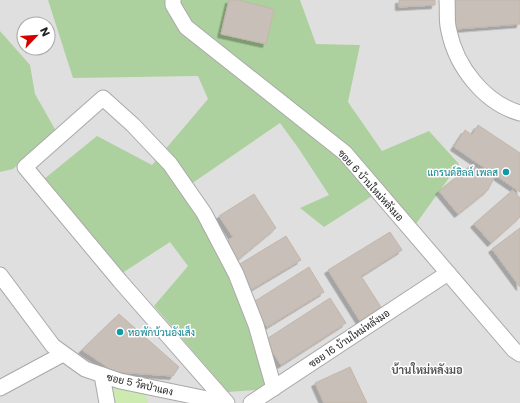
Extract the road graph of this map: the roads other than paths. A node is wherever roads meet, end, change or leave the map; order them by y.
1 (173, 0) edge
2 (447, 0) edge
3 (520, 113) edge
4 (448, 273) junction
5 (0, 275) edge
6 (63, 354) junction
7 (520, 354) edge
8 (102, 374) junction
9 (0, 388) edge
10 (274, 388) junction
11 (107, 403) edge
12 (226, 403) edge
13 (251, 403) edge

1 - 4 street, ซอย 6 บ้านใหม่หลังมอ
2 - 3 street
4 - 7 street, ซอย 6 บ้านใหม่หลังมอ
4 - 10 street, ซอย 16 บ้านใหม่หลังมอ
5 - 6 street, ซอย 5 วัดป่าแดง
6 - 8 street, ซอย 5 วัดป่าแดง
6 - 9 street
8 - 11 street
8 - 12 street, ซอย 5 วัดป่าแดง
10 - 12 street
10 - 13 street, ซอย 16 บ้านใหม่หลังมอ

